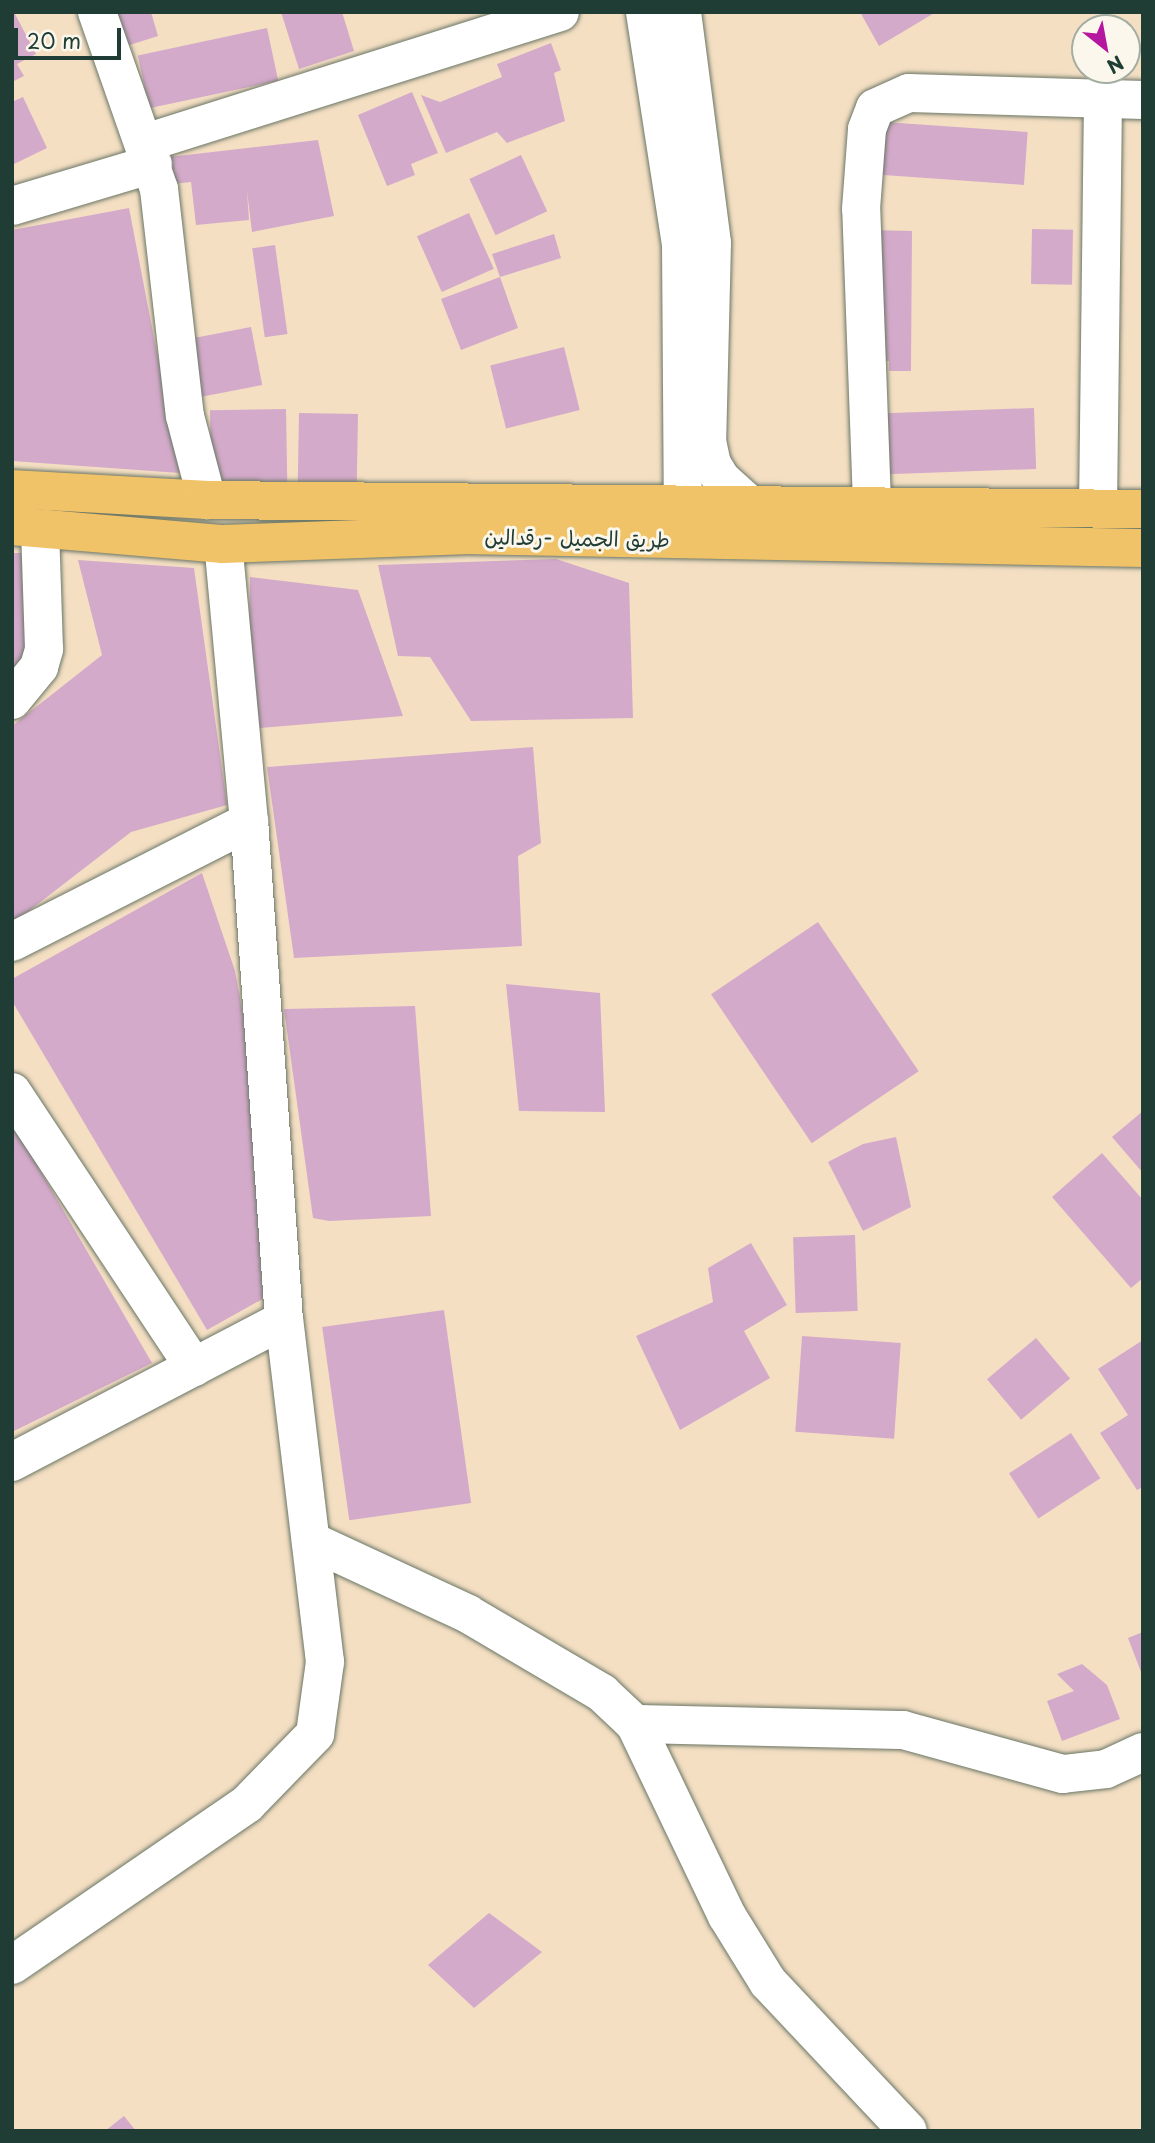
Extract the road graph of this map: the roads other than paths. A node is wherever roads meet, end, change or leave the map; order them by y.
1 (97, 12) edge
2 (560, 12) edge
3 (645, 12) edge
4 (682, 12) edge
5 (1103, 100) junction
6 (1143, 100) edge
7 (149, 154) junction
8 (12, 206) edge
9 (12, 489) edge
10 (207, 500) junction
11 (872, 503) junction
12 (752, 507) junction
13 (1098, 509) junction
14 (1143, 509) edge
15 (688, 523) junction
16 (26, 528) edge
17 (223, 544) junction
18 (1143, 548) edge
19 (12, 700) edge
20 (249, 822) junction
21 (12, 942) edge
22 (12, 1092) edge
23 (284, 1320) junction
24 (194, 1367) junction
25 (12, 1462) edge
26 (311, 1541) junction
27 (635, 1724) junction
28 (1143, 1752) edge
29 (12, 1965) edge
30 (908, 2131) edge

1 - 7 street
2 - 7 street
3 - 15 street
4 - 12 street
5 - 6 street
5 - 11 street
5 - 13 street
7 - 8 street
7 - 10 street
9 - 10 main road, طريق الجميل -رقدالين
10 - 15 main road, طريق الجميل -رقدالين
11 - 12 main road, طريق الجميل -رقدالين
11 - 13 main road, طريق الجميل -رقدالين
12 - 15 main road, طريق الجميل -رقدالين
13 - 14 main road, طريق الجميل -رقدالين
15 - 17 main road, طريق الجميل -رقدالين
15 - 18 main road, طريق الجميل -رقدالين
16 - 17 main road, طريق الجميل -رقدالين
16 - 19 street
17 - 20 street
20 - 21 street
20 - 23 street
22 - 24 street
23 - 24 street
23 - 26 street
24 - 25 street
26 - 27 street
26 - 29 street
27 - 28 street
27 - 30 street

